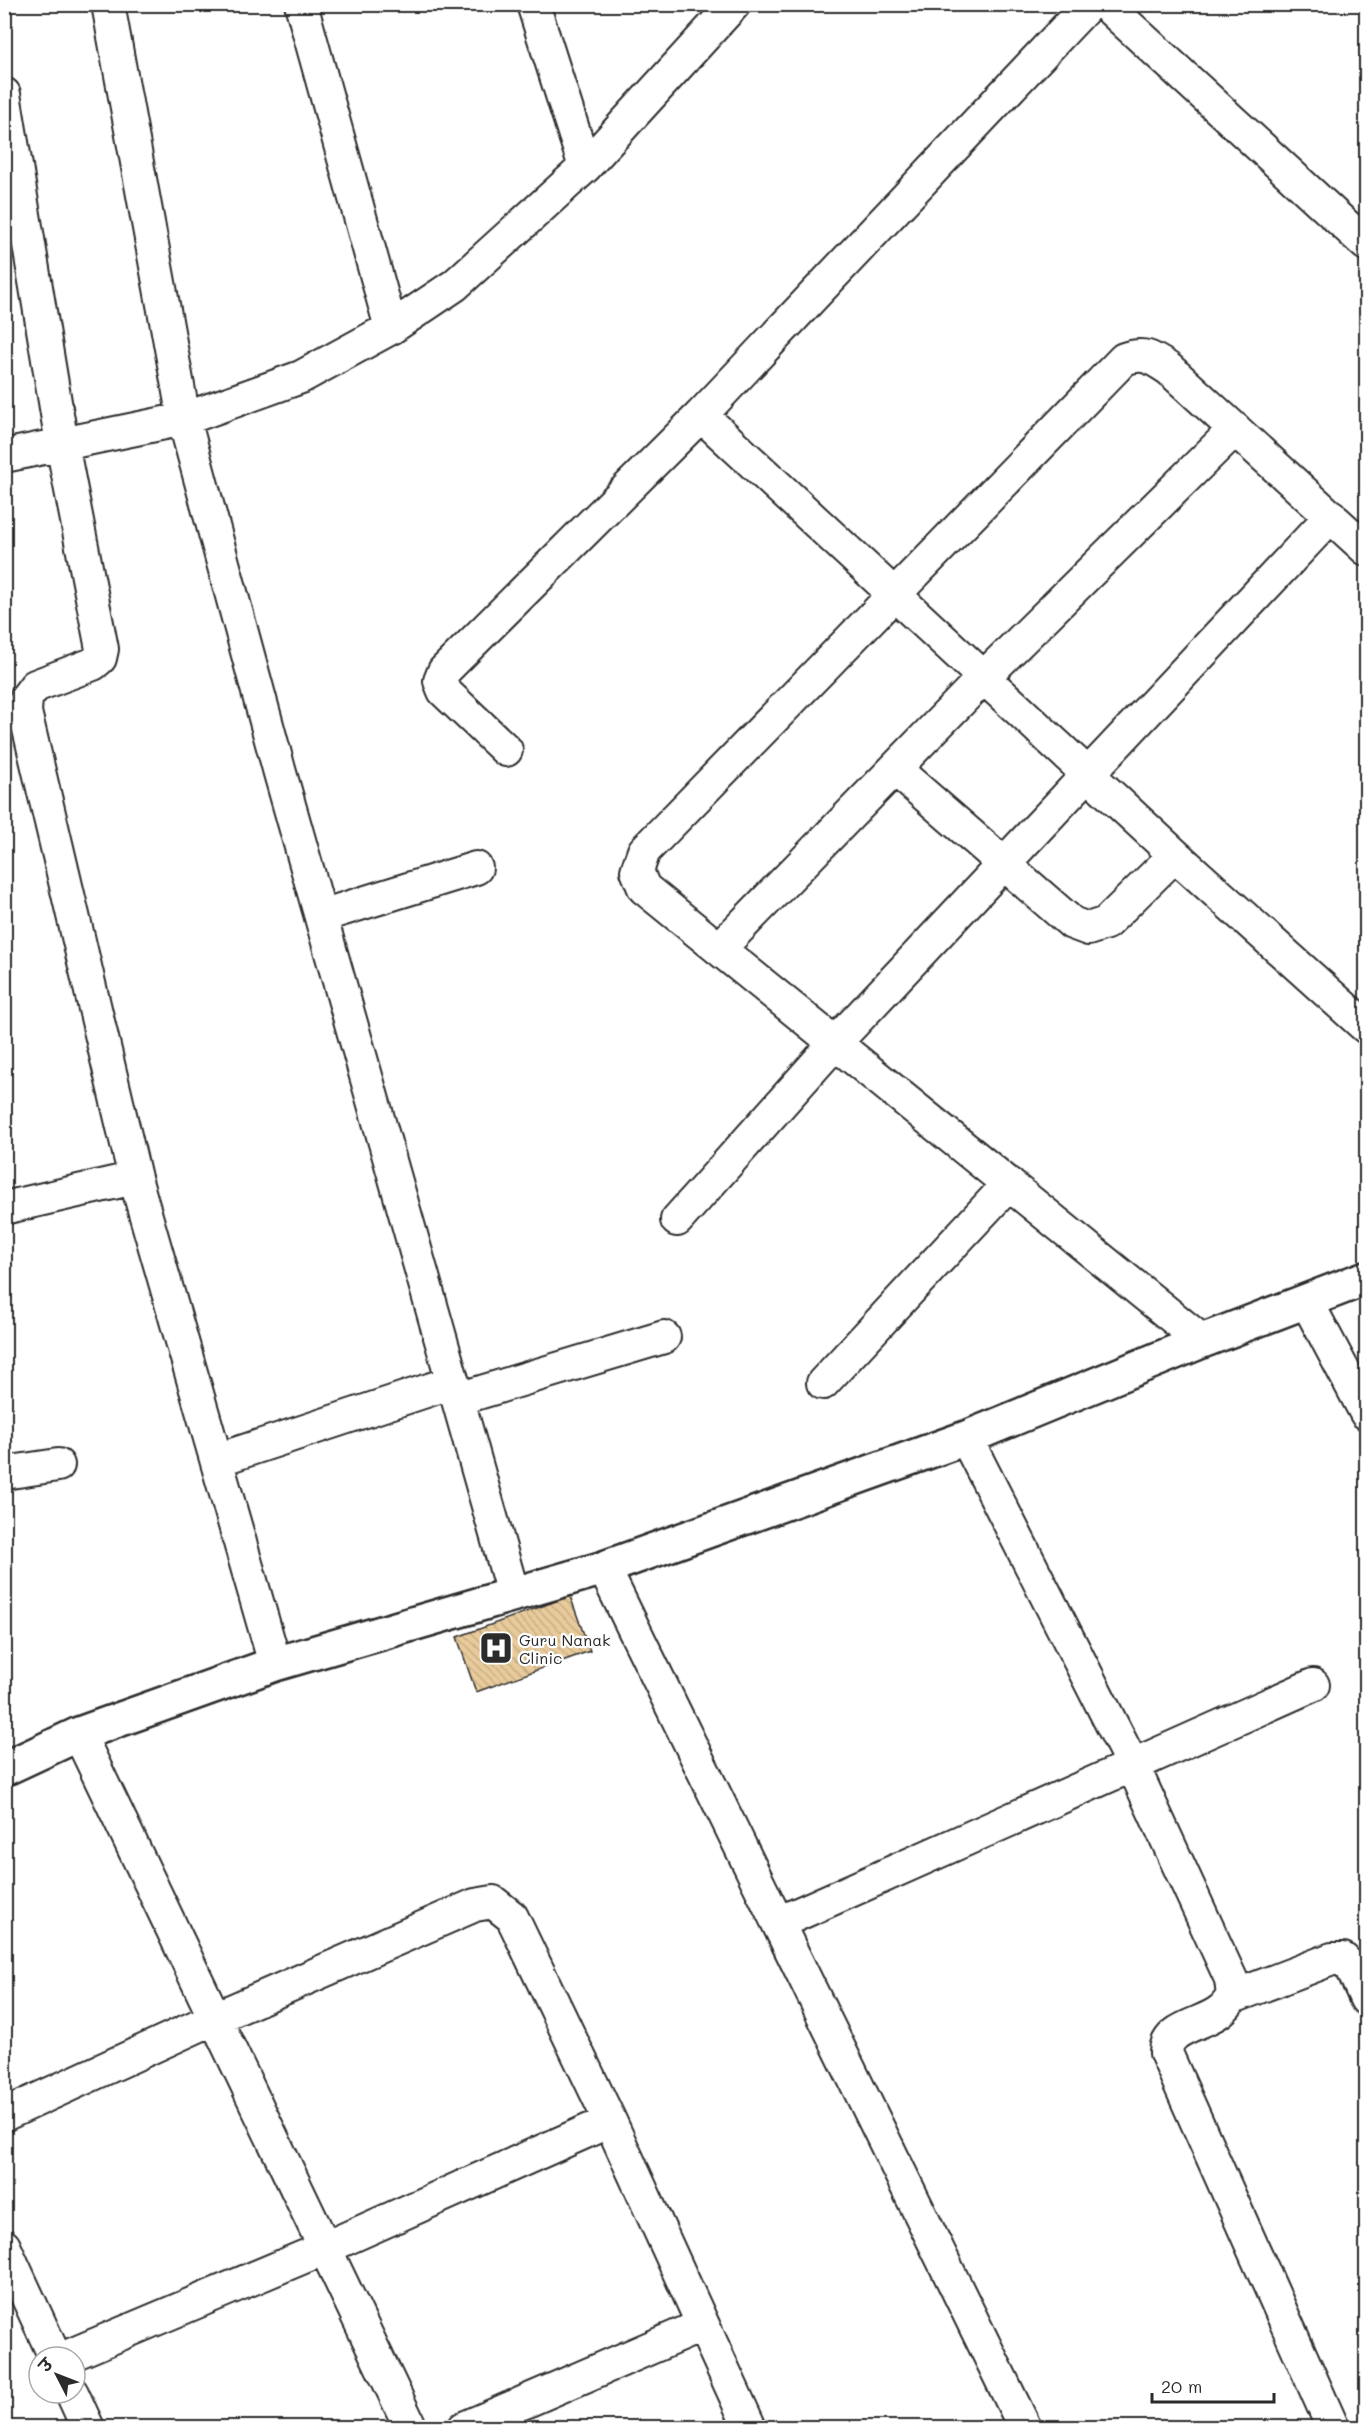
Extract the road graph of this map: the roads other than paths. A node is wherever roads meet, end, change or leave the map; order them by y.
1 (108, 4) edge
2 (301, 4) edge
3 (533, 4) edge
4 (734, 4) edge
5 (1089, 4) edge
6 (1105, 4) edge
7 (4, 94) edge
8 (585, 167) junction
9 (1366, 244) edge
10 (391, 328) junction
11 (701, 415) junction
12 (184, 419) junction
13 (1235, 429) junction
14 (62, 444) junction
15 (4, 456) edge
16 (1331, 516) junction
17 (1366, 549) edge
18 (893, 594) junction
19 (983, 678) junction
20 (506, 750) dead end
21 (895, 769) junction
22 (1088, 774) junction
23 (1175, 855) junction
24 (1003, 863) junction
25 (476, 868) dead end
26 (321, 916) junction
27 (719, 949) junction
28 (1366, 1027) edge
29 (836, 1043) junction
30 (135, 1178) junction
31 (1009, 1184) junction
32 (4, 1208) edge
33 (677, 1220) dead end
34 (1366, 1278) edge
35 (1307, 1302) junction
36 (664, 1337) dead end
37 (1202, 1341) junction
38 (824, 1383) dead end
39 (455, 1391) junction
40 (1366, 1413) edge
41 (966, 1438) junction
42 (217, 1460) junction
43 (58, 1465) dead end
44 (4, 1473) edge
45 (604, 1568) junction
46 (513, 1593) junction
47 (275, 1664) junction
48 (1313, 1685) dead end
49 (78, 1734) junction
50 (1132, 1764) junction
51 (4, 1768) edge
52 (778, 1923) junction
53 (1233, 1997) junction
54 (1366, 1999) edge
55 (215, 2018) junction
56 (4, 2115) edge
57 (609, 2121) junction
58 (4, 2246) edge
59 (325, 2248) junction
60 (701, 2326) junction
61 (49, 2345) edge
62 (87, 2348) edge
63 (78, 2405) edge
64 (88, 2427) edge
65 (411, 2427) edge
66 (464, 2427) edge
67 (750, 2427) edge
68 (1025, 2427) edge
69 (1333, 2427) edge

1 - 12 street
2 - 10 street
3 - 8 street
4 - 8 street
5 - 11 street
6 - 9 street
7 - 14 street
8 - 10 street
10 - 12 street
11 - 18 street
11 - 20 street
12 - 14 street
12 - 26 street
13 - 16 street
13 - 18 street
13 - 19 street
14 - 15 street
14 - 30 street
16 - 17 street
16 - 22 street
18 - 19 street
18 - 27 street
19 - 21 street
19 - 22 street
21 - 24 street
21 - 27 street
22 - 23 street
22 - 24 street
23 - 24 street
23 - 28 street
24 - 29 street
25 - 26 street
26 - 39 street
27 - 29 street
29 - 31 street
29 - 33 street
30 - 32 street
30 - 42 street
31 - 37 street
31 - 38 street
34 - 35 street
35 - 37 street
35 - 40 street
36 - 39 street
37 - 41 street
39 - 42 street
39 - 46 street
41 - 45 street
41 - 50 street
42 - 47 street
43 - 44 street
45 - 46 street
45 - 52 street
46 - 47 street
47 - 49 street
48 - 50 street
49 - 51 street
49 - 55 street
50 - 52 street
50 - 53 street
52 - 68 street
53 - 54 street
53 - 69 street
55 - 56 street
55 - 57 street
55 - 59 street
57 - 59 street
57 - 60 street
58 - 61 street
59 - 62 street
59 - 65 street
60 - 66 street
60 - 67 street
63 - 64 street

